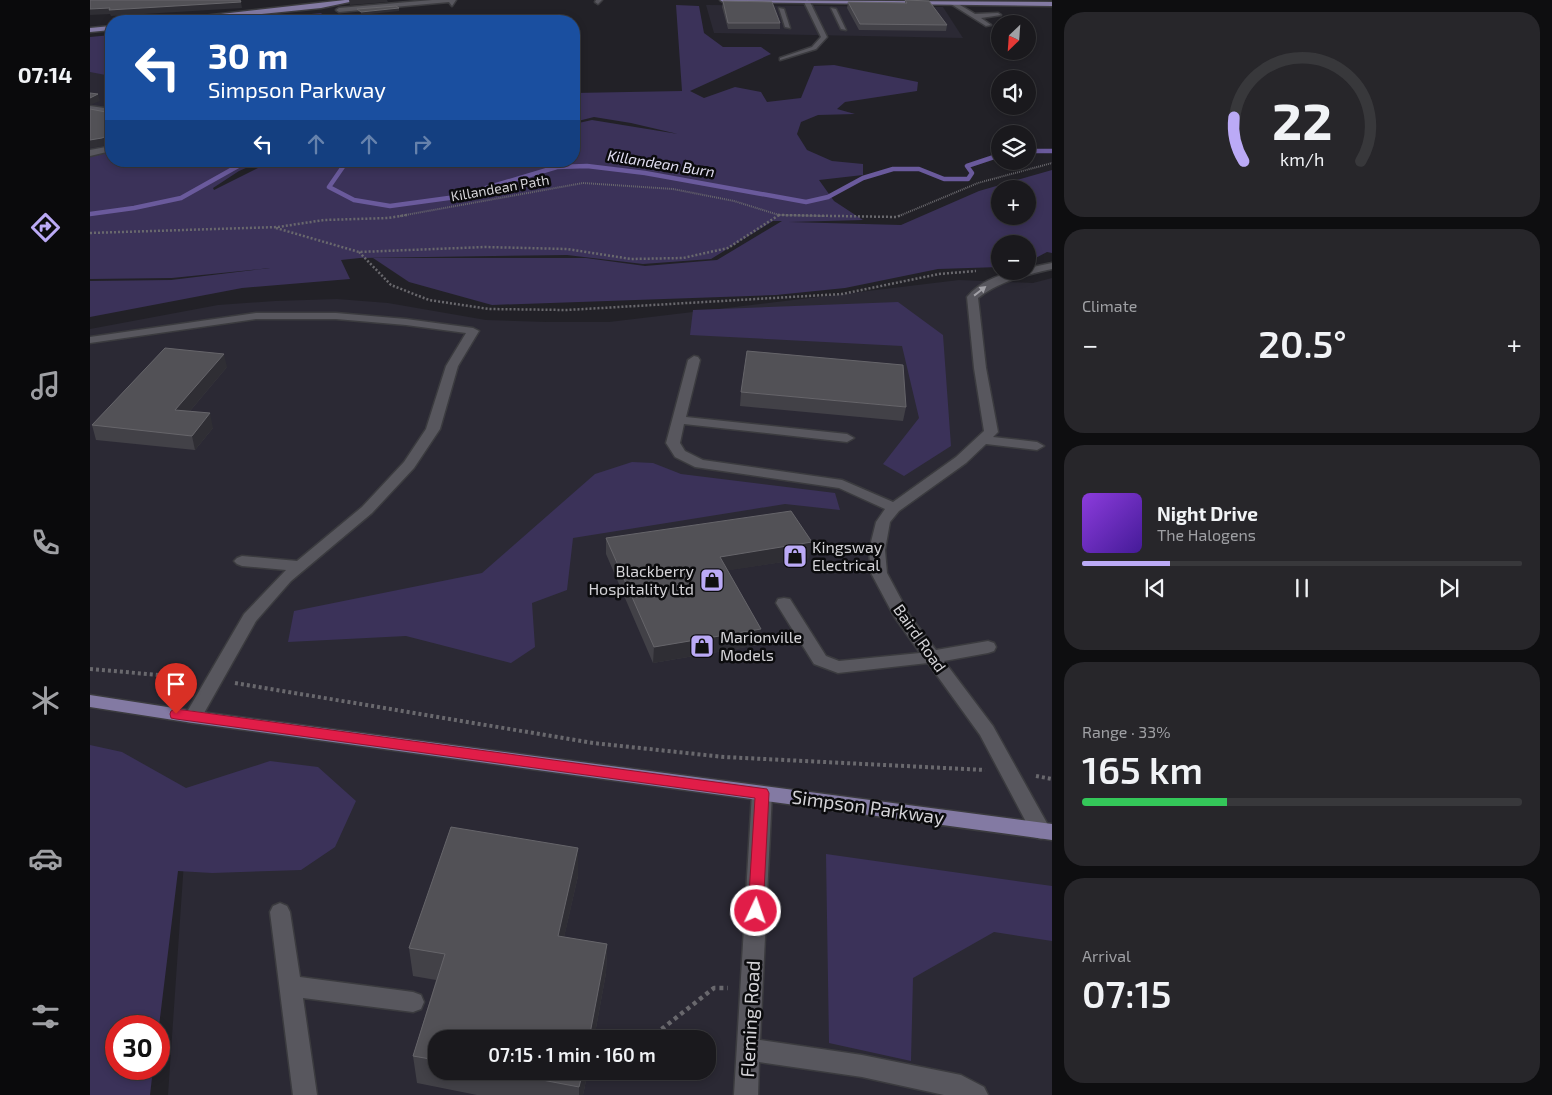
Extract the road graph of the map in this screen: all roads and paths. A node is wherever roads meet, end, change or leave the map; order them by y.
1 (356, 0) edge
2 (723, 0) edge
3 (807, 2) junction
4 (953, 3) junction
5 (452, 4) dead end
6 (1052, 4) edge
7 (833, 9) dead end
8 (339, 10) dead end
9 (708, 10) dead end
10 (781, 10) dead end
11 (235, 15) edge
12 (991, 15) edge
13 (973, 16) junction
14 (710, 17) dead end
15 (988, 26) dead end
16 (788, 27) dead end
17 (105, 29) edge
18 (844, 29) dead end
19 (90, 30) edge
20 (782, 59) dead end
21 (90, 108) edge
22 (105, 110) edge
23 (105, 150) edge
24 (90, 153) edge
25 (1052, 164) edge
26 (779, 215) junction
27 (276, 228) junction
28 (90, 233) edge
29 (359, 252) junction
30 (1052, 266) edge
31 (1036, 269) edge
32 (983, 271) dead end
33 (1001, 280) edge
34 (90, 340) edge
35 (694, 360) dead end
36 (679, 420) junction
37 (847, 438) dead end
38 (985, 440) junction
39 (1037, 446) dead end
40 (894, 508) junction
41 (242, 561) dead end
42 (301, 566) junction
43 (784, 603) dead end
44 (988, 647) dead end
45 (932, 657) junction
46 (90, 669) edge
47 (215, 679) junction
48 (90, 701) edge
49 (193, 717) junction
50 (1009, 772) junction
51 (1052, 780) edge
52 (762, 793) junction
53 (1046, 831) edge
54 (280, 912) dead end
55 (290, 986) junction
56 (751, 987) junction
57 (413, 1002) dead end
58 (660, 1030) edge
59 (749, 1049) junction
60 (305, 1095) edge
61 (746, 1095) edge
62 (976, 1095) edge

1 - 11 main road
2 - 3 main road
3 - 4 main road
3 - 20 street
4 - 6 main road
4 - 13 street
5 - 8 street
7 - 18 street
9 - 14 street
10 - 16 street
12 - 13 street
13 - 15 street
17 - 19 main road
21 - 22 street
23 - 24 street
25 - 26 path, Killandean Path
26 - 27 path, Killandean Path
26 - 29 path
27 - 28 path, Killandean Path
27 - 29 path
29 - 32 path
30 - 31 street
38 -> 33 street
34 - 42 street
35 - 36 street
36 - 37 street
36 - 40 street
38 - 39 street
38 - 40 street, Baird Road
40 - 45 street, Baird Road
41 - 42 street
42 - 47 street
43 - 45 street
44 - 45 street
45 - 50 street, Baird Road
46 - 47 path
47 - 49 street
47 - 50 path
48 - 49 main road, Simpson Parkway
49 - 52 main road, Simpson Parkway
50 - 51 path
50 - 53 street, Baird Road
52 - 53 main road, Simpson Parkway
52 - 56 street, Fleming Road
54 - 55 street
55 - 57 street
55 - 60 street
56 - 58 path
56 - 59 street, Fleming Road
59 - 61 street, Fleming Road
59 - 62 street

